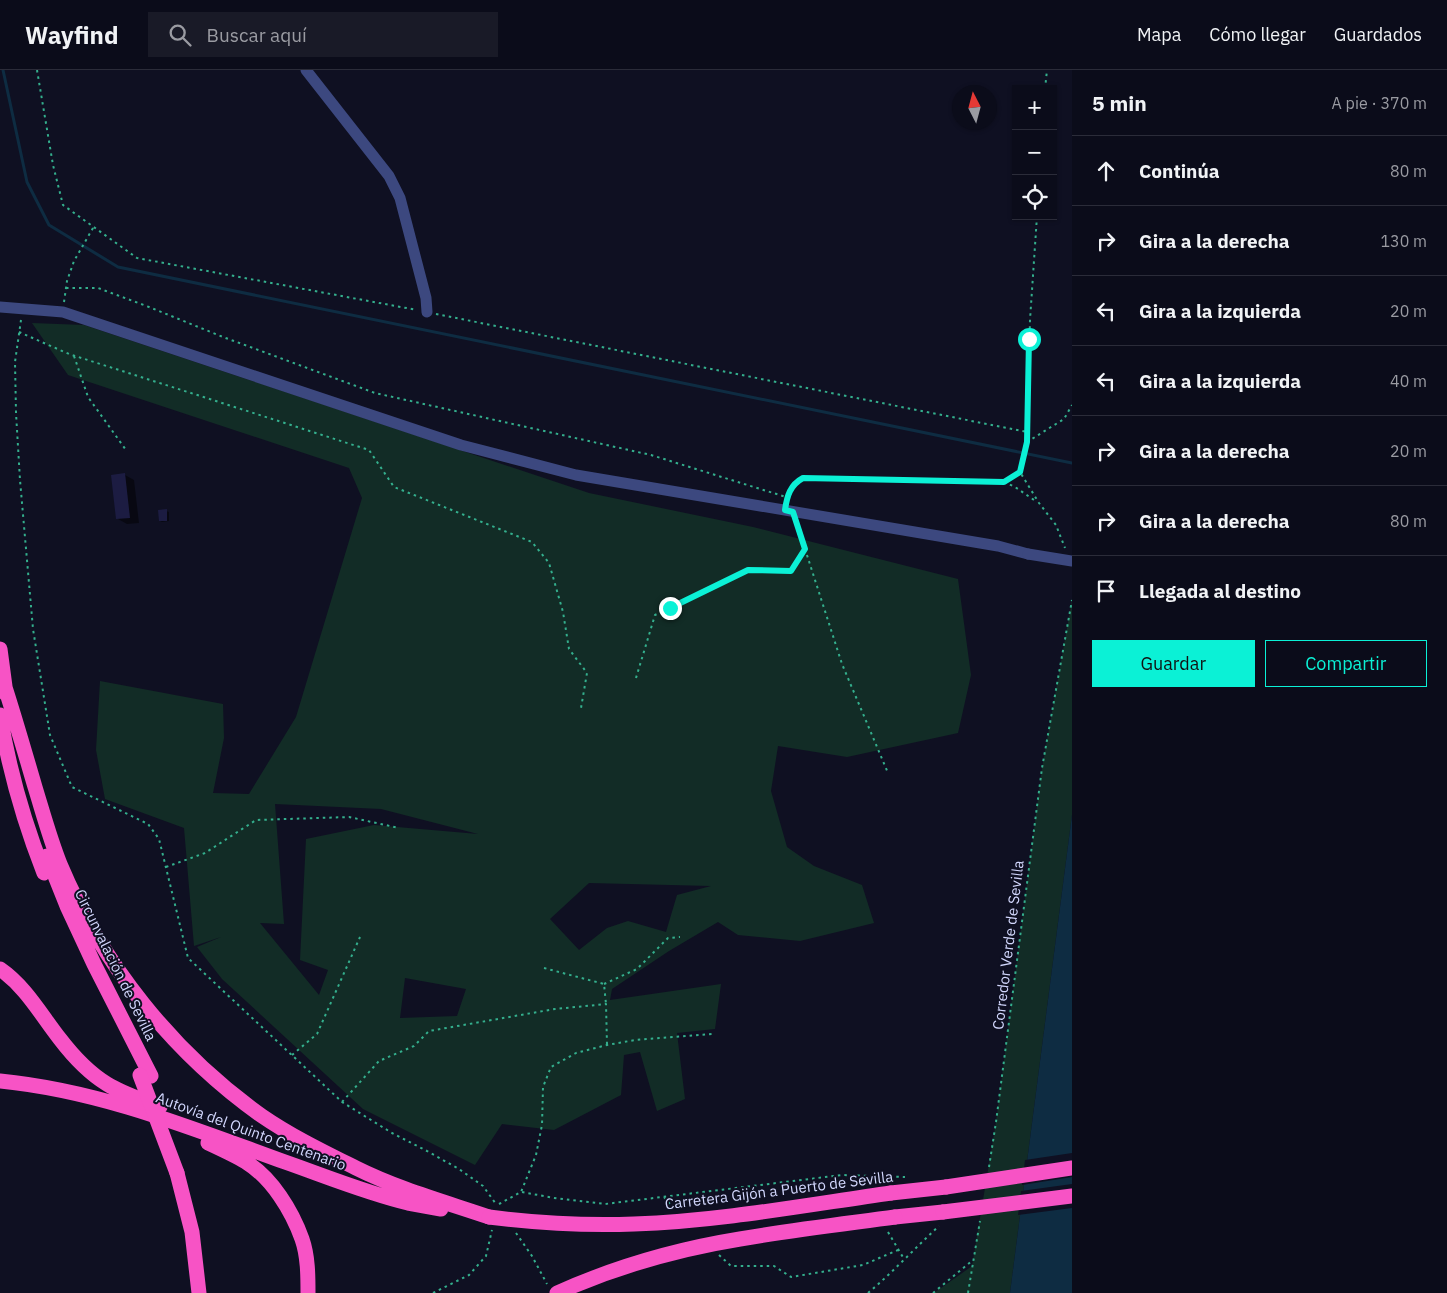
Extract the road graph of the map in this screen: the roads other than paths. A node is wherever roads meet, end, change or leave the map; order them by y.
1 (306, 70) edge
2 (0, 307) edge
3 (427, 312) road end
4 (1072, 562) edge
5 (0, 649) edge
6 (4, 684) junction
7 (0, 716) edge
8 (0, 969) edge
9 (146, 1076) junction
10 (0, 1081) edge
11 (0, 1090) edge
12 (283, 1161) junction
13 (1072, 1168) edge
14 (181, 1173) junction
15 (1072, 1196) edge
16 (491, 1222) junction
17 (552, 1289) edge
18 (199, 1293) edge
19 (208, 1293) edge
20 (308, 1293) edge

1 - 3 street
2 - 4 street, bridge
5 - 6 highway, Circunvalación de Sevilla
6 - 9 highway, Circunvalación de Sevilla
6 - 16 highway
7 - 9 highway
8 - 12 highway
9 - 14 highway, Circunvalación de Sevilla
10 - 12 highway, Autovía del Quinto Centenario
11 - 20 highway
12 - 16 highway, Autovía del Quinto Centenario
13 - 16 highway, Carretera Gijón a Puerto de Sevilla, bridge
14 - 18 highway
14 - 19 highway, Circunvalación de Sevilla
15 - 17 highway, bridge

